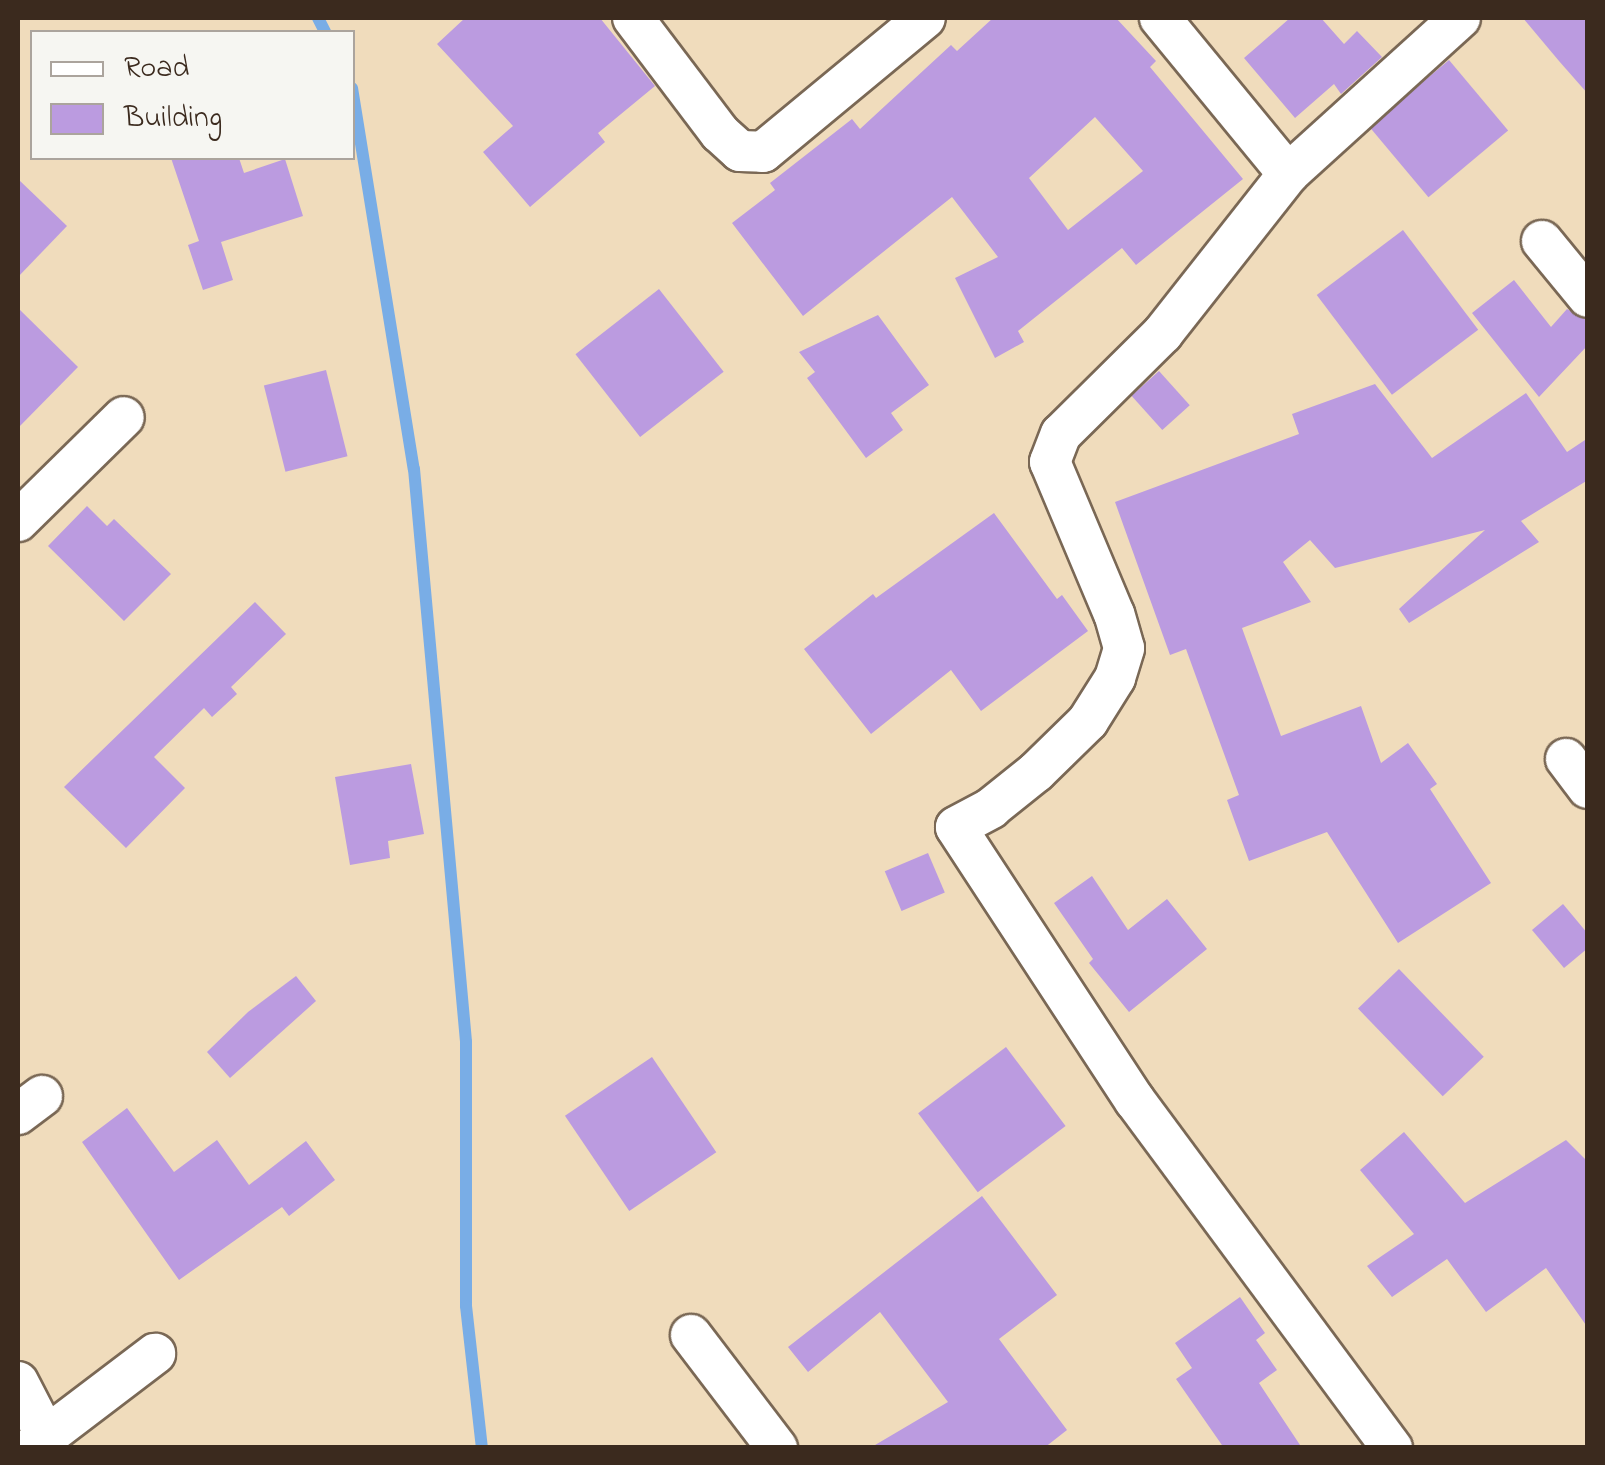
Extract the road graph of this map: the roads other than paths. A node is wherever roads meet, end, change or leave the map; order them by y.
1 (634, 18) edge
2 (925, 18) edge
3 (1160, 18) edge
4 (1460, 18) edge
5 (1288, 174) junction
6 (1542, 241) dead end
7 (1588, 297) edge
8 (124, 417) dead end
9 (18, 520) edge
10 (691, 1334) dead end
11 (155, 1354) dead end
12 (18, 1382) edge
13 (39, 1442) edge
14 (777, 1448) edge
15 (1392, 1448) edge

1 - 2 street
3 - 5 street
4 - 5 street
5 - 15 street
6 - 7 street
8 - 9 street
10 - 14 street
11 - 13 street
12 - 13 street

